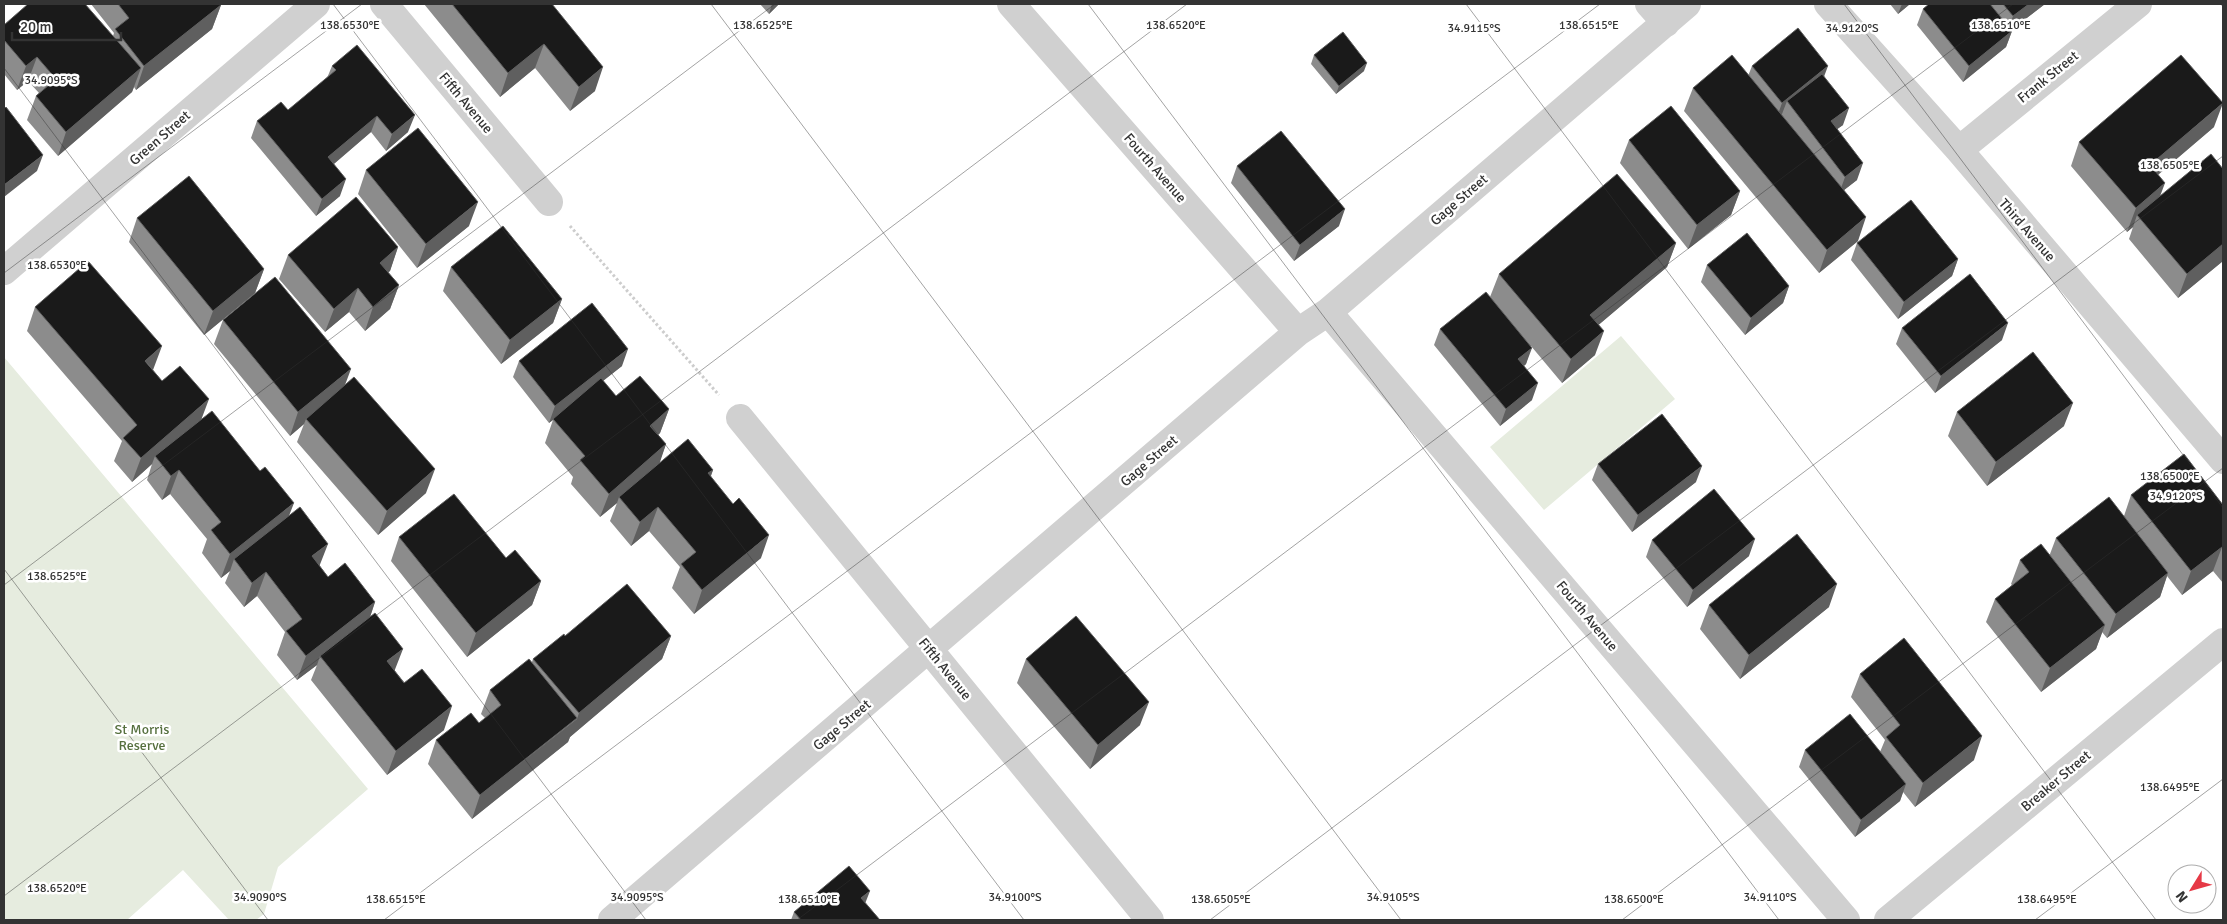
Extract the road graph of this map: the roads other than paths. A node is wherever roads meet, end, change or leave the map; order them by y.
1 (316, 4) edge
2 (384, 4) edge
3 (1012, 4) edge
4 (1687, 4) edge
5 (1828, 4) edge
6 (2138, 4) edge
7 (1658, 13) edge
8 (1959, 150) junction
9 (549, 202) road end
10 (4, 272) edge
11 (1328, 312) junction
12 (1298, 332) junction
13 (740, 418) road end
14 (2223, 460) edge
15 (2223, 642) edge
16 (929, 650) junction
17 (612, 920) edge
18 (1150, 920) edge
19 (1846, 920) edge
20 (1888, 920) edge

1 - 10 street, Green Street
2 - 9 street, Fifth Avenue
3 - 12 street, Fourth Avenue
4 - 7 street, Gage Street
5 - 8 street, Third Avenue
6 - 8 street, Frank Street
7 - 11 street, Gage Street
8 - 14 street, Third Avenue
11 - 12 street, Gage Street
11 - 19 street, Fourth Avenue
12 - 16 street, Gage Street
13 - 16 street, Fifth Avenue
15 - 20 street, Breaker Street
16 - 17 street, Gage Street
16 - 18 street, Fifth Avenue

